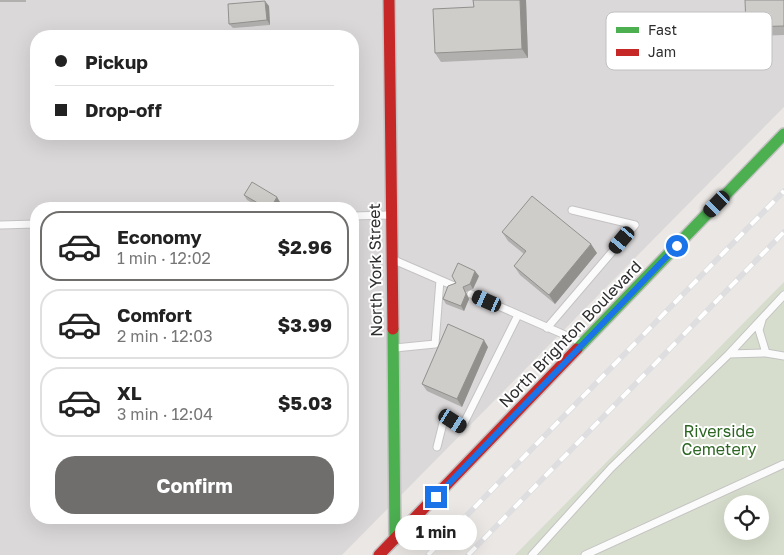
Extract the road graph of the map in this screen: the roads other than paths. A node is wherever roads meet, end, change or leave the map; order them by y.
1 (388, 0) edge
2 (784, 134) edge
3 (572, 210) dead end
4 (391, 215) junction
5 (359, 216) edge
6 (30, 224) edge
7 (0, 225) edge
8 (391, 259) junction
9 (440, 280) junction
10 (454, 286) edge
11 (471, 294) edge
12 (784, 294) edge
13 (518, 315) junction
14 (762, 318) junction
15 (548, 328) junction
16 (583, 343) junction
17 (392, 348) junction
18 (766, 353) junction
19 (729, 354) junction
20 (784, 356) edge
21 (438, 447) dead end
22 (784, 464) edge
23 (395, 539) junction
24 (379, 555) edge
25 (532, 555) edge
26 (585, 555) edge

1 - 4 main road, North York Street
2 - 16 main road, North Brighton Boulevard
3 - 15 lane
4 - 5 lane
4 - 8 main road, North York Street
6 - 7 lane
8 - 9 lane
8 - 17 main road, North York Street
9 - 10 lane
9 - 17 lane
11 - 13 lane
12 - 14 lane
13 - 15 lane
13 - 21 lane
14 - 18 lane
14 - 19 lane
15 - 16 lane
16 - 23 main road, North Brighton Boulevard
17 - 23 main road, North York Street
18 - 19 lane
18 - 20 lane
19 - 25 lane
22 - 26 lane
23 - 24 main road, North Brighton Boulevard

